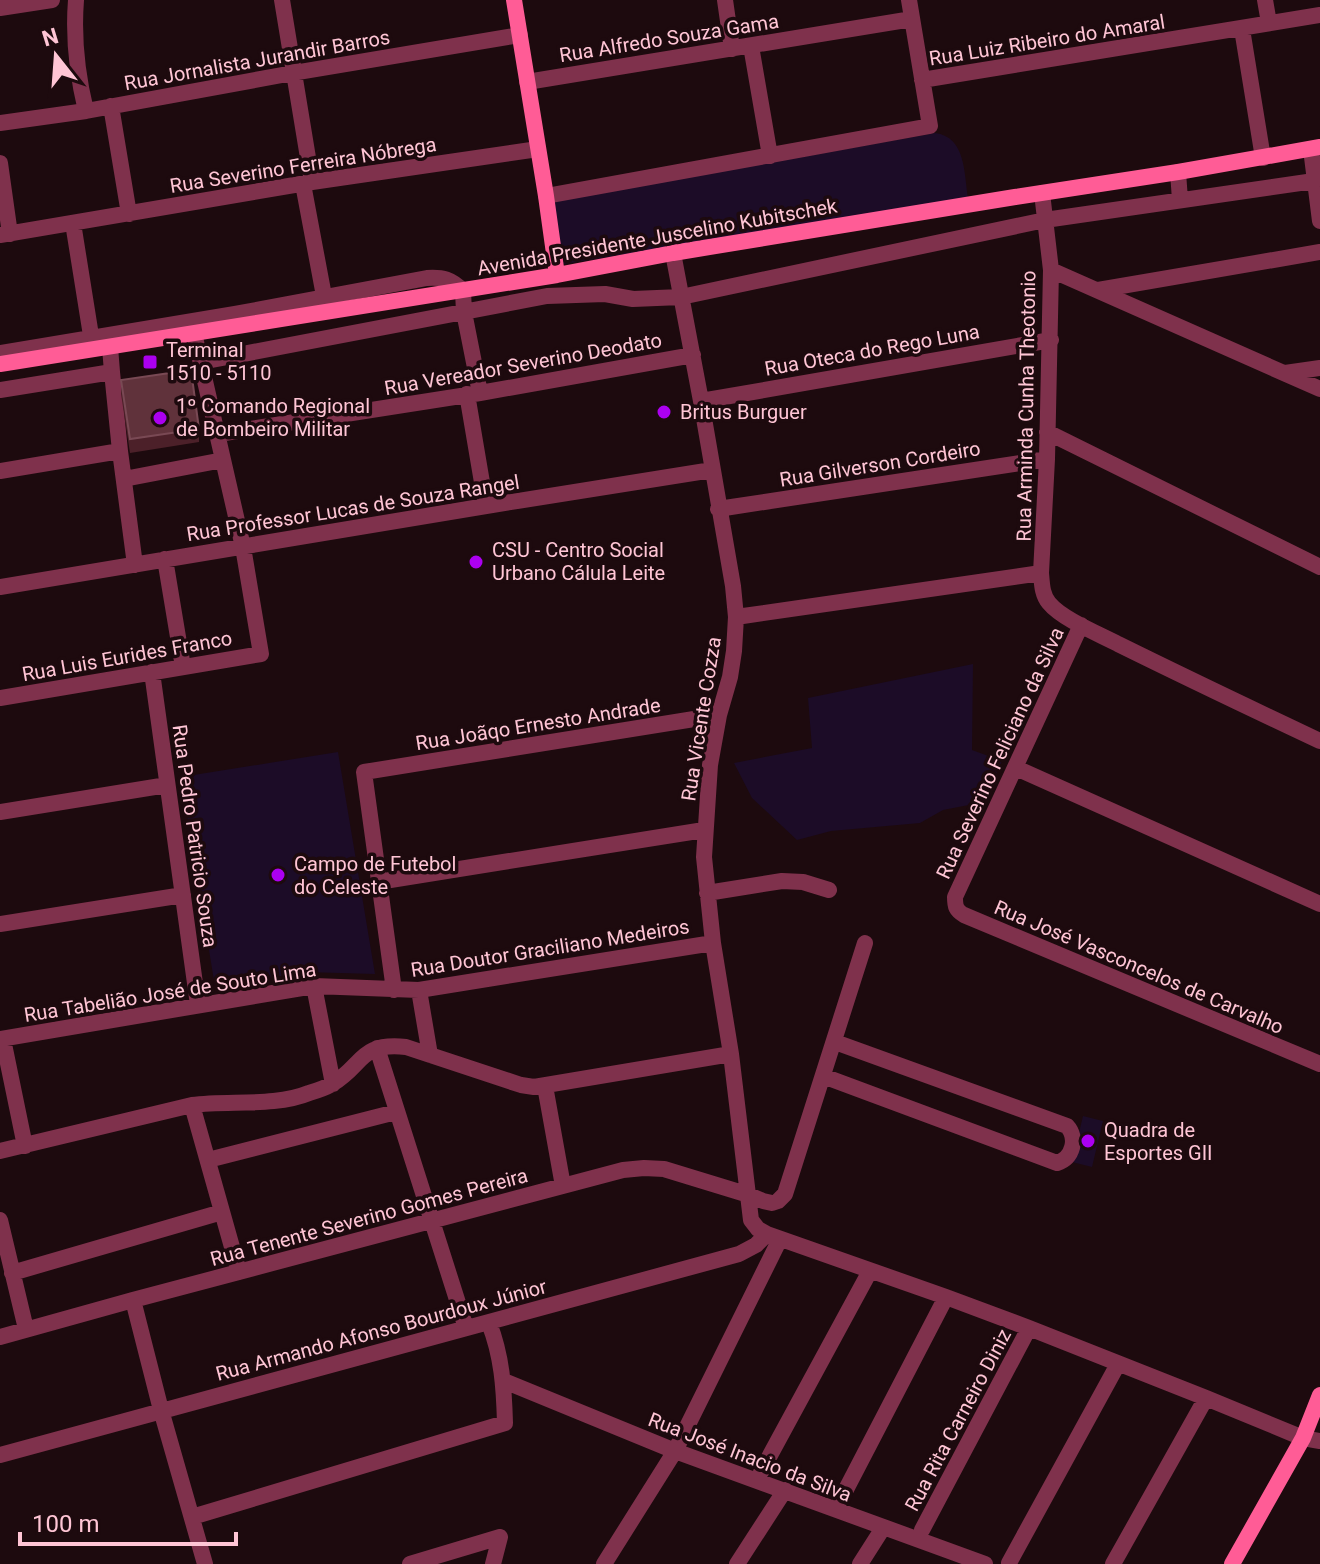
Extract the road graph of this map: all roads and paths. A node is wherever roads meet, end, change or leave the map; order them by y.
1 (52, 0) edge
2 (76, 0) edge
3 (282, 0) edge
4 (514, 0) edge
5 (725, 0) edge
6 (909, 0) edge
7 (1265, 0) edge
8 (0, 8) edge
9 (1320, 15) edge
10 (912, 19) junction
11 (1269, 23) junction
12 (1242, 29) junction
13 (520, 35) junction
14 (751, 46) junction
15 (732, 49) junction
16 (293, 73) junction
17 (922, 80) junction
18 (527, 82) junction
19 (111, 106) junction
20 (86, 111) junction
21 (0, 123) edge
22 (1315, 148) edge
23 (538, 149) junction
24 (770, 156) junction
25 (1263, 158) junction
26 (0, 163) edge
27 (1178, 172) junction
28 (1314, 181) junction
29 (308, 183) junction
30 (1042, 193) junction
31 (546, 196) junction
32 (1180, 200) junction
33 (129, 214) junction
34 (1045, 220) junction
35 (1320, 221) edge
36 (73, 223) junction
37 (5, 234) edge
38 (1320, 252) edge
39 (673, 253) junction
40 (1051, 270) junction
41 (557, 275) junction
42 (463, 291) junction
43 (1096, 291) junction
44 (324, 296) junction
45 (681, 297) junction
46 (352, 299) junction
47 (464, 312) junction
48 (317, 313) junction
49 (237, 320) junction
50 (194, 333) junction
51 (320, 340) junction
52 (1051, 340) junction
53 (98, 345) junction
54 (245, 353) junction
55 (693, 355) junction
56 (4, 360) edge
57 (201, 362) junction
58 (1320, 368) edge
59 (112, 372) junction
60 (1284, 373) junction
61 (6, 389) edge
62 (1320, 389) edge
63 (473, 393) junction
64 (701, 401) junction
65 (1047, 432) junction
66 (218, 434) junction
67 (120, 451) junction
68 (1047, 459) junction
69 (223, 460) junction
70 (712, 470) junction
71 (0, 471) edge
72 (124, 479) junction
73 (486, 506) junction
74 (718, 509) junction
75 (243, 547) junction
76 (165, 559) junction
77 (135, 565) junction
78 (1320, 567) edge
79 (1041, 573) junction
80 (0, 587) edge
81 (736, 617) junction
82 (1081, 625) junction
83 (183, 667) junction
84 (152, 672) junction
85 (0, 698) edge
86 (719, 715) junction
87 (1320, 741) edge
88 (1016, 768) junction
89 (167, 785) junction
90 (0, 812) edge
91 (704, 830) junction
92 (378, 882) junction
93 (829, 890) dead end
94 (707, 893) junction
95 (183, 895) junction
96 (955, 897) joint
97 (1320, 904) edge
98 (0, 924) edge
99 (713, 943) junction
100 (865, 943) dead end
101 (314, 986) junction
102 (394, 990) junction
103 (419, 990) junction
104 (198, 1005) junction
105 (1, 1039) edge
106 (835, 1042) junction
107 (377, 1048) junction
108 (731, 1054) junction
109 (430, 1055) junction
110 (1320, 1064) edge
111 (823, 1076) junction
112 (333, 1084) junction
113 (545, 1086) junction
114 (192, 1105) junction
115 (396, 1112) junction
116 (25, 1146) junction
117 (0, 1151) edge
118 (208, 1160) junction
119 (563, 1186) junction
120 (749, 1195) junction
121 (222, 1212) junction
122 (0, 1220) edge
123 (431, 1222) junction
124 (774, 1236) junction
125 (870, 1271) junction
126 (239, 1272) junction
127 (12, 1273) junction
128 (946, 1297) junction
129 (133, 1300) junction
130 (489, 1323) junction
131 (466, 1328) junction
132 (1029, 1328) junction
133 (26, 1329) junction
134 (0, 1337) edge
135 (1118, 1364) junction
136 (504, 1381) junction
137 (1320, 1395) edge
138 (1206, 1398) junction
139 (161, 1410) junction
140 (1303, 1438) junction
141 (1320, 1441) edge
142 (675, 1451) junction
143 (0, 1455) edge
144 (761, 1472) dead end
145 (785, 1490) junction
146 (840, 1501) dead end
147 (192, 1517) junction
148 (883, 1528) junction
149 (922, 1530) dead end
150 (1009, 1563) edge
151 (205, 1564) edge
152 (410, 1564) edge
153 (493, 1564) edge
154 (604, 1564) edge
155 (737, 1564) edge
156 (860, 1564) edge
157 (984, 1564) edge
158 (1113, 1564) edge
159 (1232, 1564) edge

1 - 8 street
2 - 20 street
3 - 16 street
4 - 13 main road
5 - 15 street
6 - 10 street
7 - 11 street
9 - 11 street, Rua Luiz Ribeiro do Amaral
10 - 14 street, Rua Alfredo Souza Gama
10 - 17 street
11 - 12 street, Rua Luiz Ribeiro do Amaral
12 - 17 street, Rua Luiz Ribeiro do Amaral
12 - 25 street
13 - 16 street, Rua Jornalista Jurandir Barros
13 - 18 main road
14 - 15 street, Rua Alfredo Souza Gama
14 - 24 street
15 - 18 street, Rua Alfredo Souza Gama
16 - 19 street, Rua Jornalista Jurandir Barros
16 - 29 street
17 - 24 street
18 - 23 main road
19 - 20 street, Rua Jornalista Jurandir Barros
19 - 33 street
20 - 21 street, Rua Jornalista Jurandir Barros
22 - 25 main road, Avenida Presidente Juscelino Kubitschek
22 - 28 street
23 - 29 street, Rua Severino Ferreira Nóbrega
23 - 31 main road
24 - 31 street
25 - 27 main road, Avenida Presidente Juscelino Kubitschek
26 - 37 street
27 - 30 main road, Avenida Presidente Juscelino Kubitschek
27 - 32 street
28 - 32 street
28 - 35 street
29 - 33 street, Rua Severino Ferreira Nóbrega
29 - 44 street
30 - 34 street, Rua Arminda Cunha Theotonio
30 - 39 main road, Avenida Presidente Juscelino Kubitschek
31 - 41 main road
32 - 34 street
33 - 36 street, Rua Severino Ferreira Nóbrega
34 - 40 street, Rua Arminda Cunha Theotonio
34 - 45 street
36 - 37 street, Rua Severino Ferreira Nóbrega
36 - 53 street
38 - 43 street
39 - 41 main road, Avenida Presidente Juscelino Kubitschek
39 - 45 street, Rua Vicente Cozza
40 - 43 street
40 - 52 street, Rua Arminda Cunha Theotonio
41 - 42 main road, Avenida Presidente Juscelino Kubitschek
42 - 46 main road, Avenida Presidente Juscelino Kubitschek
42 - 47 street
43 - 60 street
44 - 46 street
44 - 49 street
45 - 47 street
45 - 55 street, Rua Vicente Cozza
46 - 48 main road, Avenida Presidente Juscelino Kubitschek
47 - 51 street
47 - 63 street
48 - 49 main road, Avenida Presidente Juscelino Kubitschek
48 - 51 street
49 - 50 main road, Avenida Presidente Juscelino Kubitschek
49 - 53 street
49 - 54 street
50 - 53 main road, Avenida Presidente Juscelino Kubitschek
50 - 57 street
51 - 54 street
52 - 64 street, Rua Oteca do Rego Luna
52 - 65 street, Rua Arminda Cunha Theotonio
53 - 56 main road, Avenida Presidente Juscelino Kubitschek
53 - 59 street
54 - 57 street
55 - 63 street, Rua Vereador Severino Deodato
55 - 64 street, Rua Vicente Cozza
56 - 61 street
57 - 66 street
58 - 60 street
59 - 61 street
59 - 67 street
60 - 62 street
63 - 66 street, Rua Vereador Severino Deodato
63 - 73 street
64 - 70 street, Rua Vicente Cozza
65 - 68 street, Rua Arminda Cunha Theotonio
65 - 78 street
66 - 69 street
67 - 71 street
67 - 72 street
68 - 74 street, Rua Gilverson Cordeiro
68 - 79 street, Rua Arminda Cunha Theotonio
69 - 72 street
69 - 75 street
70 - 73 street, Rua Professor Lucas de Souza Rangel
70 - 74 street, Rua Vicente Cozza
72 - 77 street
73 - 75 street, Rua Professor Lucas de Souza Rangel
74 - 81 street, Rua Vicente Cozza
75 - 76 street, Rua Professor Lucas de Souza Rangel
75 - 83 street, Rua Luis Eurides Franco
76 - 77 street, Rua Professor Lucas de Souza Rangel
76 - 83 street
77 - 80 street, Rua Professor Lucas de Souza Rangel
79 - 81 street
79 - 82 street
81 - 86 street, Rua Vicente Cozza
82 - 87 street
82 - 88 street, Rua Severino Feliciano da Silva
83 - 84 street, Rua Luis Eurides Franco
84 - 85 street, Rua Luis Eurides Franco
84 - 89 street, Rua Pedro Patricio Souza
86 - 91 street, Rua Vicente Cozza
86 - 92 street, Rua Joãqo Ernesto Andrade
88 - 96 street, Rua Severino Feliciano da Silva
88 - 97 street
89 - 90 street
89 - 95 street, Rua Pedro Patricio Souza
91 - 92 street
91 - 94 street, Rua Vicente Cozza
92 - 102 street
93 - 94 street
94 - 99 street, Rua Vicente Cozza
95 - 98 street
95 - 104 street, Rua Pedro Patricio Souza
96 - 110 street, Rua José Vasconcelos de Carvalho
99 - 103 street, Rua Doutor Graciliano Medeiros
99 - 108 street, Rua Vicente Cozza
100 - 106 street
101 - 102 street, Rua Tabelião José de Souto Lima
101 - 104 street, Rua Tabelião José de Souto Lima
101 - 112 street
102 - 103 street, Rua Doutor Graciliano Medeiros
103 - 109 street
104 - 105 street, Rua Tabelião José de Souto Lima
105 - 116 street
106 - 111 street
106 - 111 street
107 - 109 street
107 - 112 street
107 - 115 street
108 - 113 street
108 - 120 street, Rua Vicente Cozza
109 - 113 street
111 - 120 street, Rua Tenente Severino Gomes Pereira
112 - 114 street
113 - 119 street
114 - 116 street
114 - 118 street
115 - 118 street
115 - 123 street
116 - 117 street
118 - 121 street
119 - 120 street, Rua Tenente Severino Gomes Pereira
119 - 123 street, Rua Tenente Severino Gomes Pereira
120 - 124 street, Rua Vicente Cozza
121 - 126 street
121 - 127 street
122 - 127 street
123 - 126 street, Rua Tenente Severino Gomes Pereira
123 - 131 street
124 - 125 street, Rua Rita Carneiro Diniz
124 - 130 street, Rua Armando Afonso Bourdoux Júnior
124 - 142 street
125 - 128 street, Rua Rita Carneiro Diniz
125 - 144 street
126 - 129 street, Rua Tenente Severino Gomes Pereira
127 - 133 street
128 - 132 street, Rua Rita Carneiro Diniz
128 - 146 street
129 - 133 street, Rua Tenente Severino Gomes Pereira
129 - 139 street
130 - 131 street, Rua Armando Afonso Bourdoux Júnior
130 - 136 street
131 - 139 street, Rua Armando Afonso Bourdoux Júnior
132 - 135 street, Rua Rita Carneiro Diniz
132 - 149 street, Rua Rita Carneiro Diniz
133 - 134 street, Rua Tenente Severino Gomes Pereira
135 - 138 street, Rua Rita Carneiro Diniz
135 - 150 street
136 - 142 street, Rua José Inacio da Silva
136 - 147 street
137 - 140 main road
138 - 140 street, Rua Rita Carneiro Diniz
138 - 158 street
139 - 143 street, Rua Armando Afonso Bourdoux Júnior
139 - 147 street
140 - 141 street, Rua Rita Carneiro Diniz
140 - 159 main road
142 - 145 street, Rua José Inacio da Silva
142 - 154 street
145 - 148 street, Rua José Inacio da Silva
145 - 155 street
147 - 151 street
148 - 156 street
148 - 157 street, Rua José Inacio da Silva
152 - 153 street

